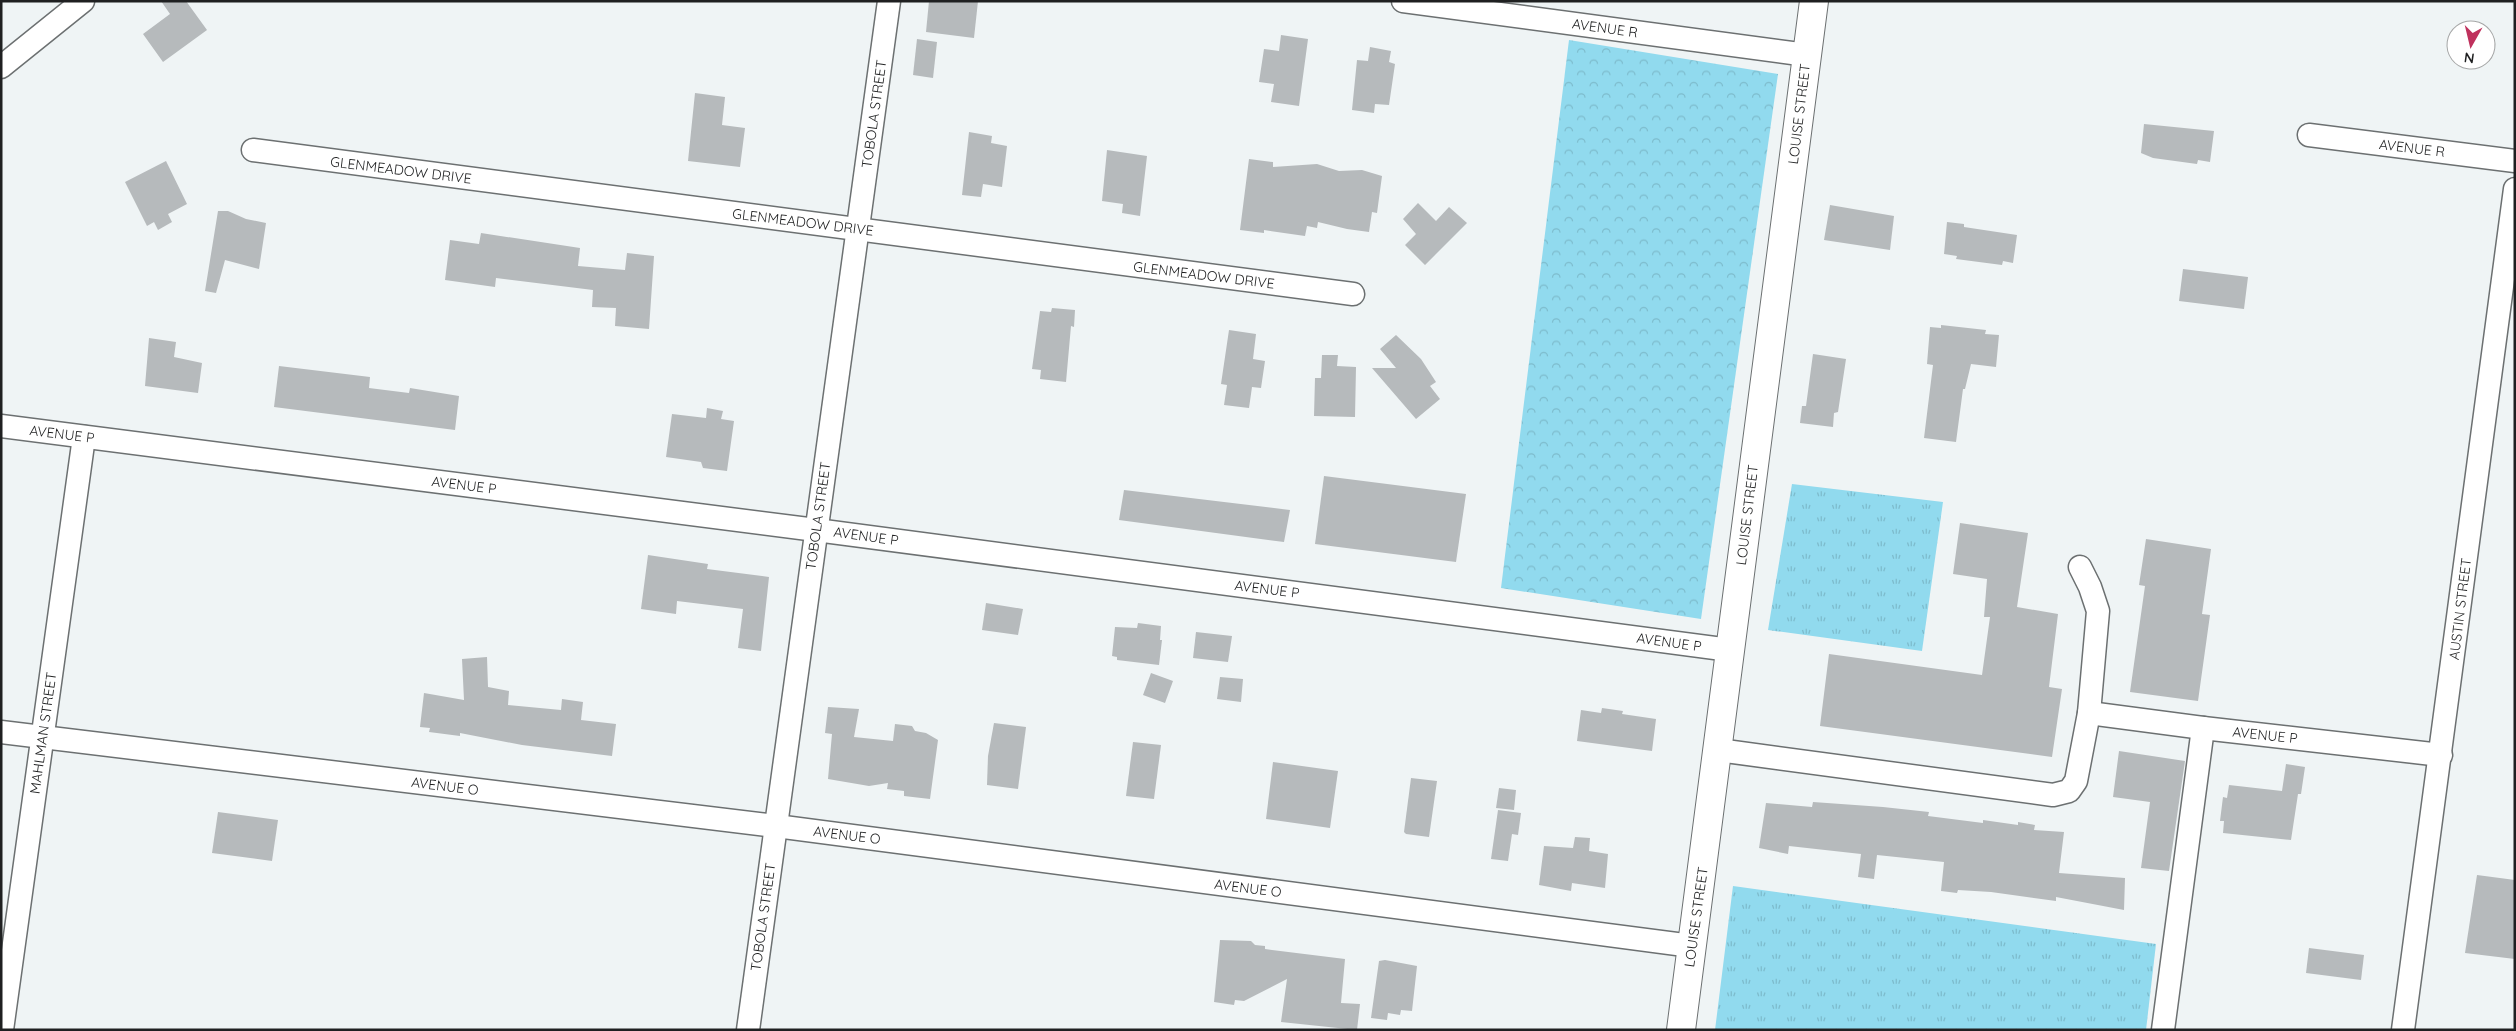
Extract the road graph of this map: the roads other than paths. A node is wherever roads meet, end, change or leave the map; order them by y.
1 (83, 1) edge
2 (889, 1) edge
3 (1403, 1) edge
4 (1814, 1) edge
5 (1807, 55) junction
6 (1, 67) edge
7 (2309, 135) dead end
8 (253, 150) dead end
9 (2515, 161) edge
10 (2515, 189) edge
11 (858, 229) junction
12 (1352, 294) dead end
13 (1, 426) edge
14 (84, 437) junction
15 (816, 530) junction
16 (2080, 567) dead end
17 (1730, 650) junction
18 (2089, 713) junction
19 (2203, 728) junction
20 (1, 732) edge
21 (42, 737) junction
22 (1718, 750) junction
23 (2441, 754) junction
24 (776, 826) junction
25 (1692, 946) junction
26 (2166, 1029) edge
27 (2, 1030) edge
28 (748, 1030) edge
29 (1681, 1030) edge
30 (2403, 1030) edge

1 - 6 street
2 - 11 street, TOBOLA STREET
3 - 5 street, AVENUE R
4 - 5 street, LOUISE STREET
5 - 17 street, LOUISE STREET
7 - 9 street, AVENUE R
8 - 11 street, GLENMEADOW DRIVE
10 - 23 street, AUSTIN STREET
11 - 12 street, GLENMEADOW DRIVE
11 - 15 street, TOBOLA STREET
13 - 14 street, AVENUE P
14 - 15 street, AVENUE P
14 - 21 street, MAHLMAN STREET
15 - 17 street, AVENUE P
15 - 24 street, TOBOLA STREET
16 - 18 street
17 - 22 street, LOUISE STREET
18 - 19 street, AVENUE P
18 - 22 street
19 - 23 street, AVENUE P
19 - 26 street
20 - 21 street, AVENUE O
21 - 24 street, AVENUE O
21 - 27 street, MAHLMAN STREET
22 - 25 street, LOUISE STREET
23 - 30 street, AUSTIN STREET
24 - 25 street, AVENUE O
24 - 28 street, TOBOLA STREET
25 - 29 street, LOUISE STREET

